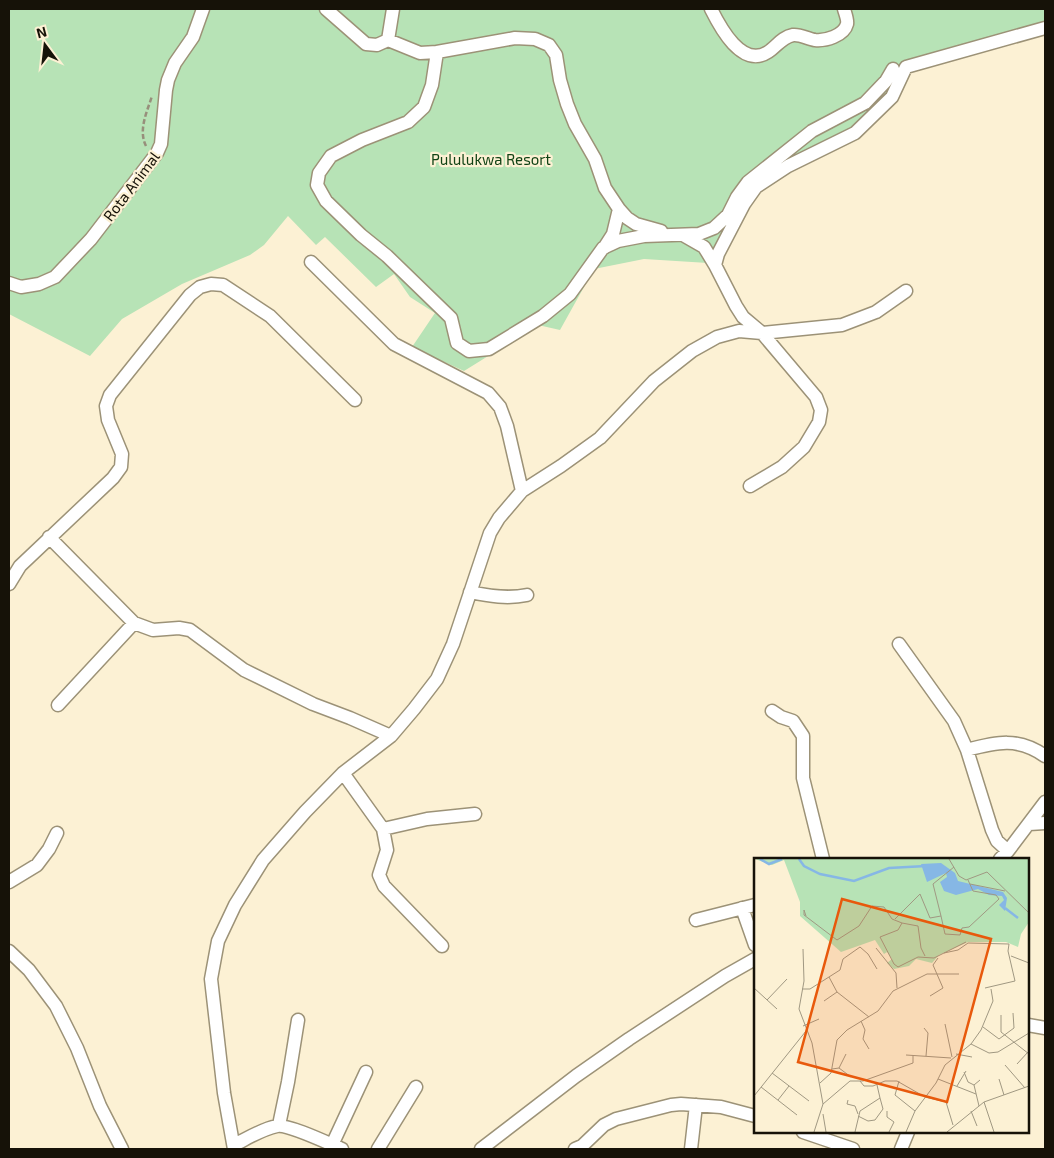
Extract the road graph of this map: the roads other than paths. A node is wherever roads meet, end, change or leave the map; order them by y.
1 (203, 9) edge
2 (326, 9) edge
3 (393, 9) edge
4 (711, 9) edge
5 (844, 9) edge
6 (1045, 28) edge
7 (388, 40) junction
8 (437, 52) junction
9 (893, 69) dead end
10 (619, 209) junction
11 (680, 234) junction
12 (603, 248) junction
13 (311, 262) dead end
14 (715, 265) junction
15 (9, 283) edge
16 (906, 291) dead end
17 (762, 333) junction
18 (355, 400) dead end
19 (750, 486) dead end
20 (522, 491) junction
21 (49, 538) junction
22 (9, 584) edge
23 (470, 592) junction
24 (527, 595) dead end
25 (134, 623) junction
26 (900, 644) dead end
27 (58, 705) dead end
28 (772, 711) dead end
29 (391, 736) junction
30 (967, 750) junction
31 (1045, 756) edge
32 (344, 773) junction
33 (1045, 802) edge
34 (474, 814) dead end
35 (1045, 823) edge
36 (1029, 824) junction
37 (382, 829) junction
38 (56, 833) dead end
39 (1004, 855) edge
40 (823, 858) edge
41 (9, 882) edge
42 (754, 905) edge
43 (742, 908) junction
44 (696, 920) dead end
45 (754, 941) edge
46 (442, 946) dead end
47 (9, 951) edge
48 (754, 960) edge
49 (298, 1020) dead end
50 (1029, 1025) edge
51 (1045, 1028) edge
52 (366, 1072) dead end
53 (416, 1087) dead end
54 (696, 1105) junction
55 (754, 1116) edge
56 (279, 1125) junction
57 (806, 1133) edge
58 (908, 1133) edge
59 (234, 1147) edge
60 (337, 1147) edge
61 (122, 1149) edge
62 (378, 1149) edge
63 (481, 1149) edge
64 (575, 1149) edge
65 (691, 1149) edge
66 (853, 1149) edge
67 (901, 1149) edge

1 - 15 street, Rota Animal
2 - 7 street
3 - 7 street
4 - 5 street
6 - 14 street
7 - 8 street
8 - 10 street
8 - 12 street
9 - 11 street
10 - 11 street
10 - 12 street
11 - 12 street
11 - 14 street
13 - 20 street
14 - 17 street
16 - 17 street
17 - 19 street
17 - 20 street
18 - 21 street
20 - 23 street
21 - 22 street
21 - 25 street
23 - 24 street
23 - 29 street
25 - 27 street
25 - 29 street
26 - 30 street
28 - 40 street
29 - 32 street
30 - 31 street
30 - 39 street
32 - 37 street
32 - 59 street
33 - 36 street
34 - 37 street
35 - 36 street
36 - 39 street
37 - 46 street
38 - 41 street
42 - 43 street
43 - 44 street
43 - 45 street
47 - 61 street
48 - 63 street
49 - 56 street
50 - 51 street
52 - 60 street
53 - 62 street
54 - 55 street
54 - 64 street
54 - 65 street
56 - 59 street
56 - 60 street
57 - 66 street
58 - 67 street

